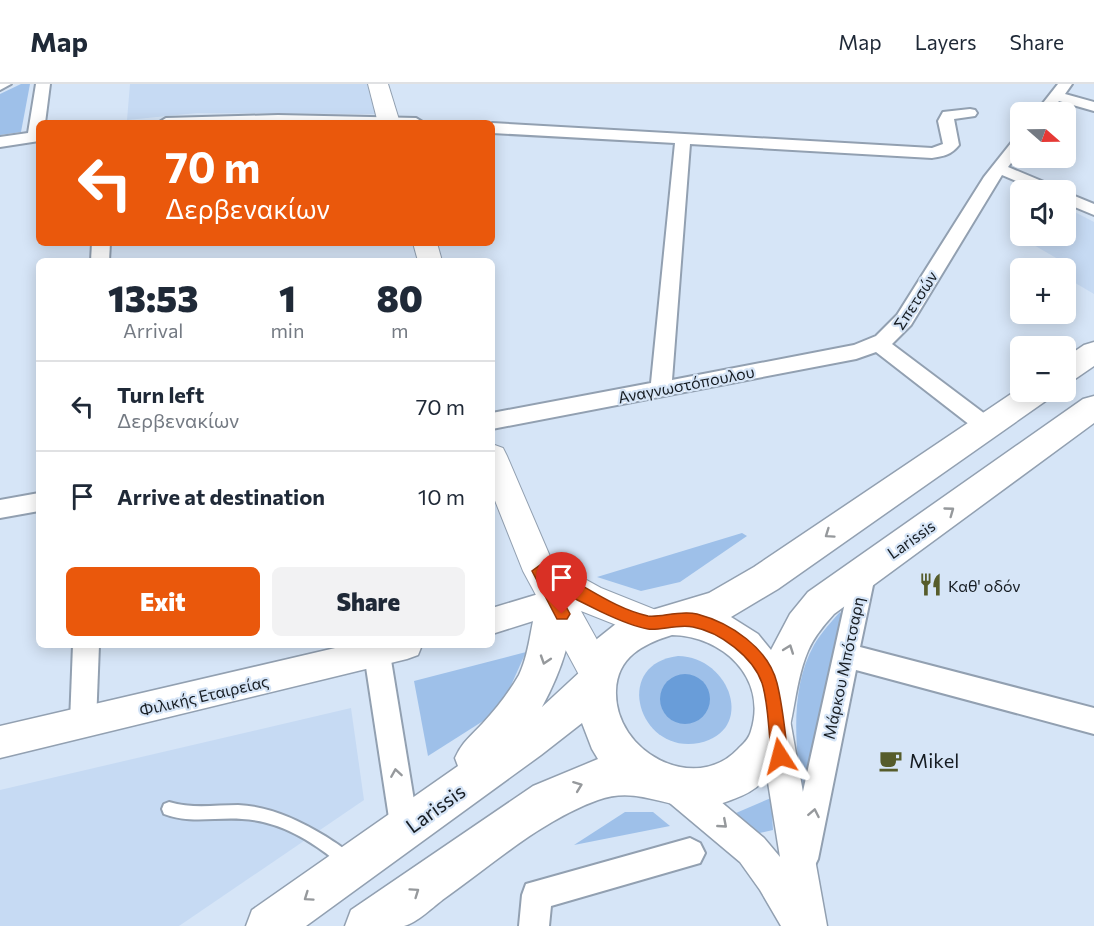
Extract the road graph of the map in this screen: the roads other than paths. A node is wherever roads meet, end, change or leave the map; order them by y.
1 (4, 84) edge
2 (43, 84) edge
3 (378, 84) edge
4 (0, 86) edge
5 (1062, 90) edge
6 (1052, 102) edge
7 (1094, 107) edge
8 (970, 113) dead end
9 (39, 120) edge
10 (388, 120) edge
11 (495, 128) edge
12 (36, 137) edge
13 (683, 140) junction
14 (0, 142) edge
15 (1010, 153) edge
16 (998, 168) junction
17 (1026, 180) edge
18 (1076, 202) edge
19 (1094, 210) edge
20 (880, 345) junction
21 (1094, 352) edge
22 (1076, 364) edge
23 (661, 389) junction
24 (1021, 402) edge
25 (1094, 407) edge
26 (495, 420) edge
27 (986, 426) junction
28 (495, 463) edge
29 (36, 503) edge
30 (0, 509) edge
31 (864, 572) junction
32 (548, 587) junction
33 (495, 619) edge
34 (655, 622) junction
35 (86, 648) edge
36 (397, 648) edge
37 (377, 654) junction
38 (846, 655) junction
39 (597, 678) junction
40 (774, 712) junction
41 (1094, 721) edge
42 (83, 723) junction
43 (0, 742) edge
44 (658, 780) junction
45 (169, 809) dead end
46 (405, 831) junction
47 (690, 854) dead end
48 (353, 866) junction
49 (801, 870) junction
50 (268, 926) edge
51 (367, 926) edge
52 (534, 926) edge
53 (801, 926) edge
54 (810, 926) edge

1 - 4 street
2 - 9 street
3 - 10 main road
5 - 6 street
5 - 7 street
8 - 13 street
11 - 13 street
12 - 14 street
13 - 23 street
15 - 16 street, Σπετσών
16 - 17 street
16 - 20 street, Σπετσών
18 - 19 street
20 - 23 street, Αναγνωστόπουλου
20 - 27 street, Σπετσών
21 - 22 main road
23 - 26 street, Αναγνωστόπουλου
24 - 27 main road
31 -> 25 main road, Larissis
27 -> 34 main road
28 - 32 main road
29 - 30 street
31 - 38 street, Μάρκου Μπότσαρη
40 -> 31 main road, Larissis
32 - 33 street
32 - 34 main road
32 - 39 main road
32 -> 46 main road
34 - 39 main road
34 - 40 main road
35 - 42 street
36 - 37 street, Φιλικής Εταιρείας
37 - 42 street, Φιλικής Εταιρείας
46 -> 37 street
38 - 41 street
49 -> 38 street, Μάρκου Μπότσαρη
39 - 44 main road
39 - 46 main road, Larissis
40 - 44 main road
40 - 49 street
42 - 43 street, Φιλικής Εταιρείας
51 -> 44 main road
44 -> 53 street
45 - 48 lane
46 - 48 main road, Larissis
47 - 52 street
48 -> 50 main road, Larissis
49 - 54 street

